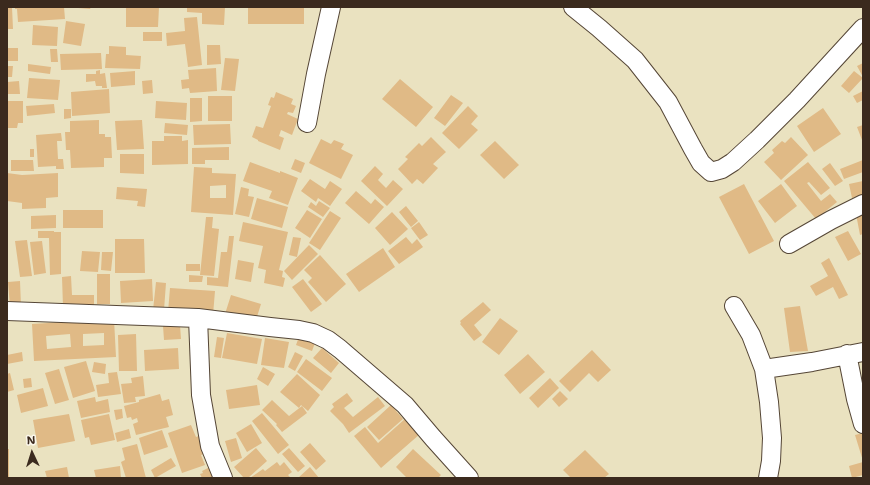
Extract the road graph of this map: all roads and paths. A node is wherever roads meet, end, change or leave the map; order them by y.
1 (331, 7) edge
2 (573, 7) edge
3 (863, 28) edge
4 (306, 123) dead end
5 (863, 204) edge
6 (789, 244) dead end
7 (734, 306) dead end
8 (7, 311) edge
9 (198, 318) junction
10 (855, 353) edge
11 (764, 369) junction
12 (863, 424) edge
13 (223, 478) edge
14 (469, 478) edge
15 (768, 478) edge

1 - 4 street
2 - 3 street
5 - 6 street
7 - 11 street
8 - 9 street
9 - 13 street
9 - 14 street
10 - 11 street
10 - 12 street
11 - 15 street

